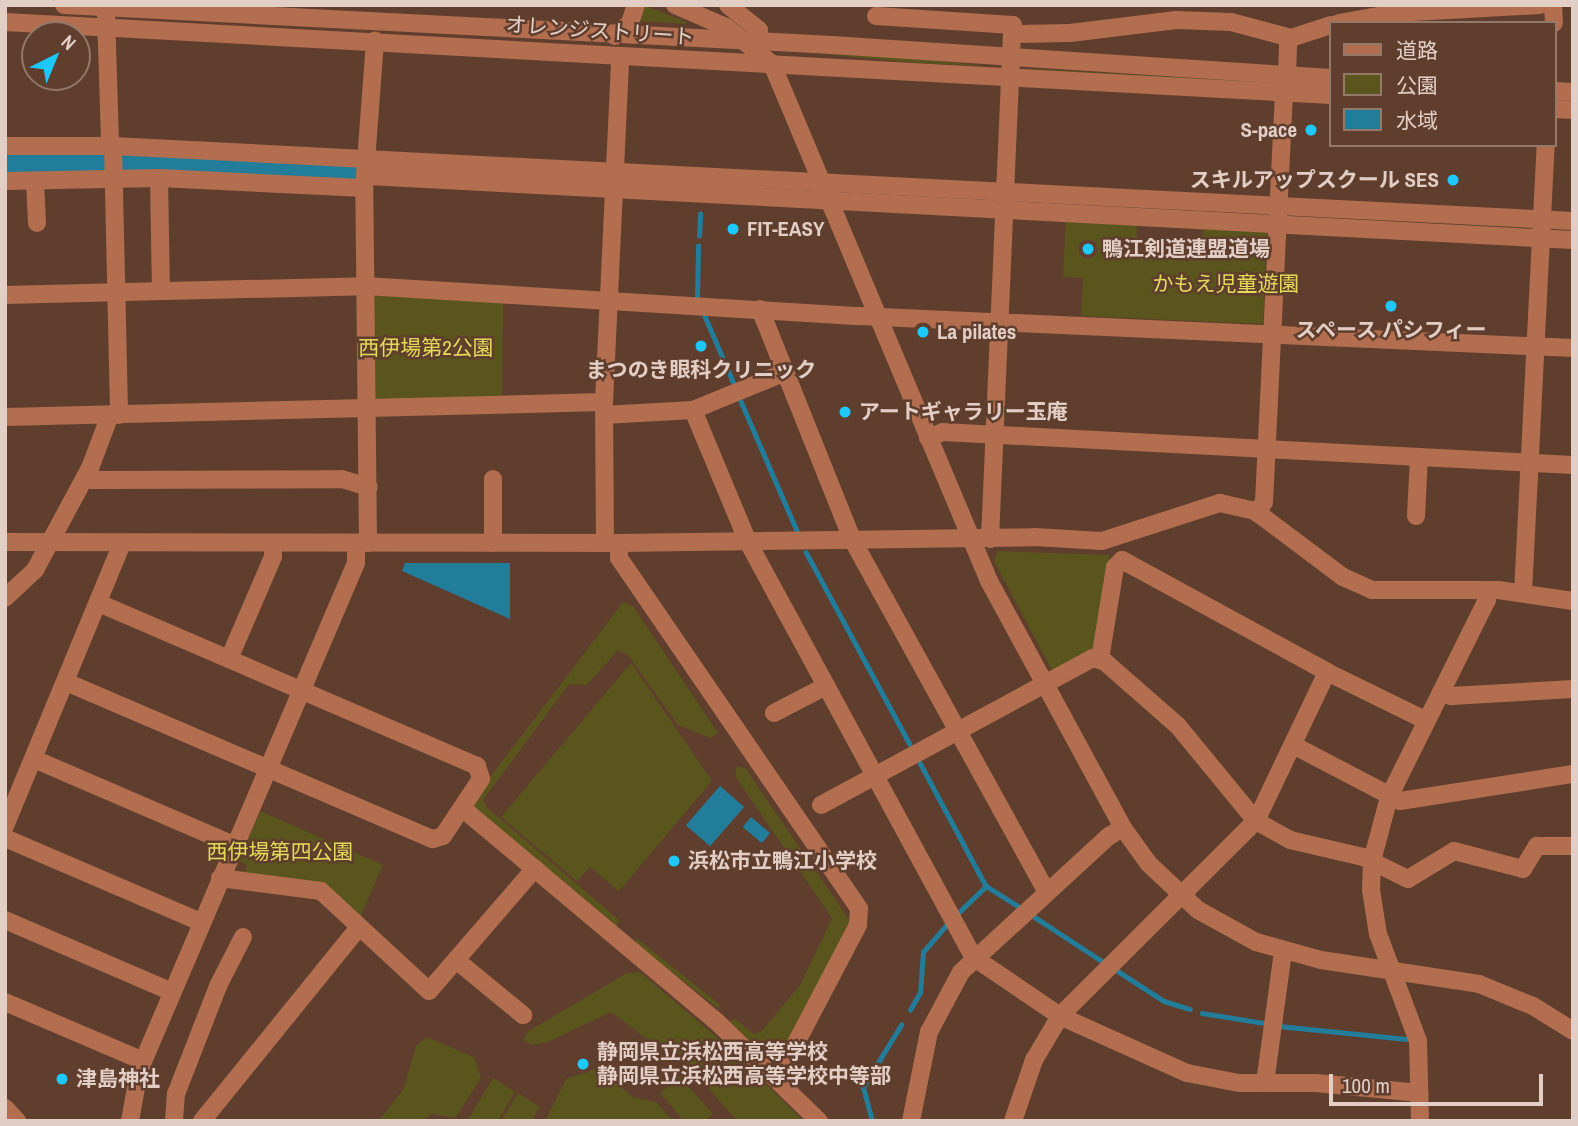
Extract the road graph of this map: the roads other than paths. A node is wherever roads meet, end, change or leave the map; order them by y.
1 (64, 5) edge
2 (636, 5) edge
3 (675, 5) edge
4 (728, 5) edge
5 (1540, 5) edge
6 (106, 12) edge
7 (876, 16) dead end
8 (1347, 21) edge
9 (5, 22) edge
10 (375, 23) edge
11 (1330, 25) edge
12 (1012, 34) junction
13 (615, 36) junction
14 (1288, 38) junction
15 (753, 43) junction
16 (620, 57) junction
17 (772, 64) junction
18 (1011, 67) junction
19 (1330, 78) edge
20 (1285, 84) junction
21 (1330, 95) edge
22 (5, 146) edge
23 (112, 146) junction
24 (1546, 147) edge
25 (615, 171) junction
26 (367, 174) junction
27 (112, 177) junction
28 (159, 178) junction
29 (5, 181) edge
30 (35, 181) junction
31 (821, 182) junction
32 (614, 190) junction
33 (829, 201) junction
34 (1004, 201) junction
35 (1278, 215) junction
36 (1573, 221) edge
37 (37, 223) dead end
38 (1542, 229) junction
39 (1573, 240) edge
40 (365, 286) junction
41 (161, 291) junction
42 (116, 292) junction
43 (5, 295) edge
44 (608, 299) junction
45 (760, 309) junction
46 (877, 316) junction
47 (999, 321) junction
48 (1272, 336) junction
49 (1573, 348) edge
50 (1537, 350) junction
51 (783, 373) junction
52 (369, 408) junction
53 (604, 408) junction
54 (693, 410) junction
55 (115, 415) junction
56 (5, 417) edge
57 (993, 434) junction
58 (928, 438) junction
59 (1267, 449) junction
60 (1419, 457) junction
61 (1531, 463) junction
62 (1573, 465) edge
63 (86, 476) junction
64 (493, 479) dead end
65 (369, 487) junction
66 (1257, 513) junction
67 (1416, 516) dead end
68 (971, 539) junction
69 (990, 539) junction
70 (51, 541) junction
71 (853, 541) junction
72 (5, 542) edge
73 (748, 542) junction
74 (122, 543) junction
75 (273, 543) junction
76 (362, 543) junction
77 (493, 543) junction
78 (612, 543) junction
79 (1486, 590) junction
80 (1523, 593) junction
81 (5, 598) edge
82 (1573, 601) edge
83 (100, 604) junction
84 (229, 659) junction
85 (1100, 659) junction
86 (1327, 672) junction
87 (66, 682) junction
88 (1045, 684) junction
89 (826, 686) junction
90 (1573, 689) edge
91 (301, 690) junction
92 (1441, 692) junction
93 (774, 713) dead end
94 (1427, 721) junction
95 (957, 732) junction
96 (1293, 745) junction
97 (34, 759) junction
98 (267, 768) junction
99 (1573, 774) edge
100 (875, 776) junction
101 (1389, 797) junction
102 (821, 805) dead end
103 (462, 808) junction
104 (1256, 821) junction
105 (5, 826) edge
106 (1123, 828) junction
107 (5, 838) edge
108 (234, 845) junction
109 (1573, 846) edge
110 (1371, 862) junction
111 (535, 868) junction
112 (220, 878) junction
113 (1046, 891) junction
114 (1182, 898) junction
115 (5, 920) edge
116 (201, 922) junction
117 (356, 931) dead end
118 (243, 937) dead end
119 (1283, 952) junction
120 (973, 957) junction
121 (456, 960) junction
122 (1392, 971) junction
123 (172, 992) junction
124 (5, 1002) edge
125 (523, 1015) dead end
126 (1060, 1016) junction
127 (1573, 1031) edge
128 (144, 1061) junction
129 (777, 1079) junction
130 (1265, 1083) junction
131 (1420, 1093) junction
132 (5, 1108) edge
133 (17, 1121) edge
134 (130, 1121) edge
135 (174, 1121) edge
136 (202, 1121) edge
137 (819, 1121) edge
138 (911, 1121) edge
139 (1013, 1121) edge
140 (1420, 1121) edge

1 - 6 street, オレンジストリート
2 - 13 street
3 - 15 street
4 - 15 street
5 - 8 street
6 - 9 street, オレンジストリート
6 - 10 street, オレンジストリート
6 - 23 street
7 - 12 street
10 - 13 street, オレンジストリート
10 - 16 street, オレンジストリート
10 - 26 street
11 - 14 street
12 - 14 street
12 - 18 street
13 - 15 street, オレンジストリート
14 - 20 street
15 - 17 street
15 - 18 street, オレンジストリート
16 - 17 street, オレンジストリート
16 - 25 street
17 - 18 street, オレンジストリート
17 - 31 street
18 - 20 street
18 - 34 street
19 - 20 street
20 - 21 street
20 - 35 street
22 - 23 street
23 - 26 street
23 - 27 street
24 - 38 street
25 - 26 street
25 - 31 street
25 - 32 street
26 - 28 street
26 - 32 street
26 - 40 street
27 - 28 street
27 - 30 street
27 - 42 street
28 - 41 street
29 - 30 street
30 - 37 street
31 - 33 street
31 - 34 street
32 - 33 street
32 - 44 street
33 - 34 street
33 - 46 street
34 - 35 street
34 - 47 street
35 - 38 street
35 - 48 street
36 - 38 street
38 - 39 street
38 - 50 street
40 - 41 street
40 - 44 street
40 - 52 street
41 - 42 street
42 - 43 street
42 - 55 street
44 - 45 street
44 - 53 street
45 - 46 street
45 - 51 street
46 - 47 street
46 - 58 street
47 - 48 street
47 - 57 street
48 - 50 street
48 - 59 street
49 - 50 street
50 - 61 street
51 - 54 street
51 - 71 street
52 - 53 street
52 - 55 street
52 - 65 street
53 - 54 street
53 - 78 street
54 - 73 street
55 - 56 street
55 - 63 street
57 - 58 street
57 - 59 street
57 - 69 street
58 - 68 street
59 - 60 street
59 - 66 street
60 - 61 street
60 - 67 street
61 - 62 street
61 - 80 street
63 - 65 street
63 - 70 street
64 - 77 street
65 - 76 street
66 - 69 street
66 - 79 street
68 - 69 street
68 - 71 street
68 - 88 street
70 - 72 street
70 - 74 street
70 - 81 street
71 - 73 street
71 - 95 street
73 - 78 street
73 - 89 street
74 - 75 street
74 - 83 street
75 - 76 street
75 - 84 street
76 - 77 street
76 - 91 street
77 - 78 street
78 - 129 street
79 - 80 street
79 - 92 street
80 - 82 street
83 - 84 street
83 - 87 street
84 - 91 street
85 - 86 street
85 - 88 street
85 - 104 street
86 - 94 street
86 - 96 street
87 - 97 street
87 - 98 street
88 - 95 street
88 - 106 street
89 - 93 street
89 - 100 street
90 - 92 street
91 - 98 street
91 - 103 street
92 - 94 street
94 - 101 street
95 - 100 street
95 - 113 street
96 - 101 street
96 - 104 street
97 - 105 street
97 - 108 street
98 - 103 street
98 - 108 street
99 - 101 street
100 - 102 street
100 - 120 street
101 - 110 street
103 - 111 street
104 - 110 street
104 - 114 street
106 - 113 street
106 - 114 street
107 - 116 street
108 - 112 street
109 - 110 street
110 - 122 street
111 - 121 street
111 - 129 street
112 - 116 street
112 - 121 street
113 - 120 street
114 - 119 street
114 - 126 street
115 - 123 street
116 - 123 street
117 - 136 street
118 - 135 street
119 - 122 street
119 - 130 street
120 - 126 street
120 - 138 street
121 - 125 street
122 - 127 street
122 - 131 street
123 - 128 street
124 - 128 street
126 - 130 street
126 - 139 street
128 - 134 street
129 - 137 street
130 - 131 street
131 - 140 street
132 - 133 street

